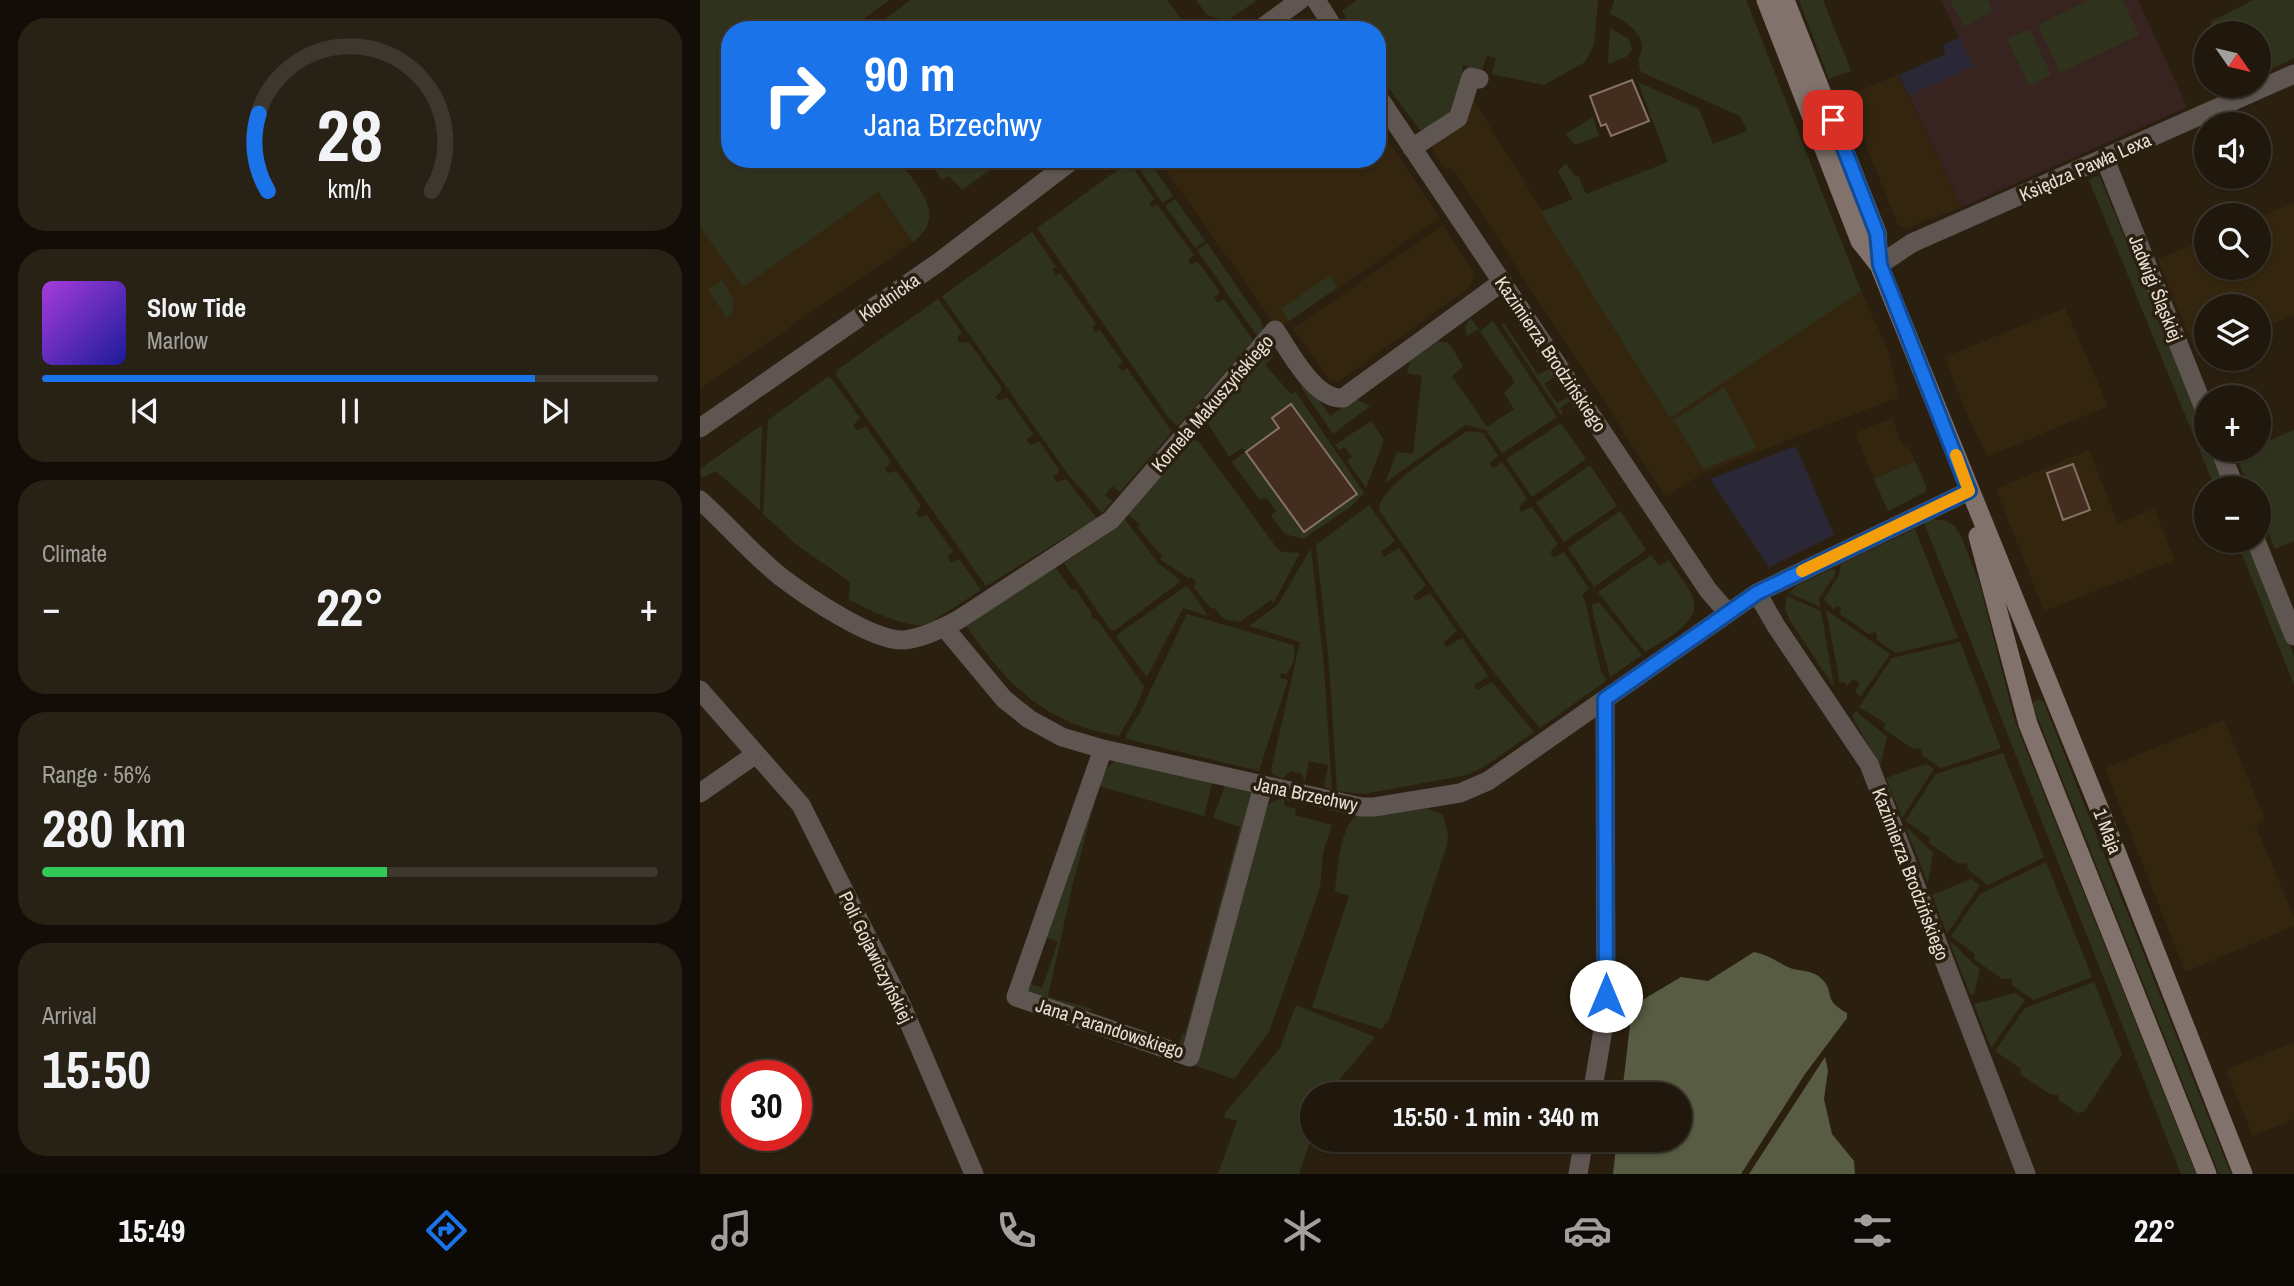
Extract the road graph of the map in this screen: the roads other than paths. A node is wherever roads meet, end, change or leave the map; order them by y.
1 (1300, 0) edge
2 (1316, 0) edge
3 (1766, 0) edge
4 (1785, 0) edge
5 (1271, 21) edge
6 (1329, 21) edge
7 (2294, 74) edge
8 (1479, 79) dead end
9 (1386, 109) edge
10 (1412, 148) junction
11 (2105, 159) junction
12 (1062, 168) edge
13 (1880, 265) junction
14 (1502, 282) junction
15 (2195, 385) edge
16 (700, 428) edge
17 (1969, 491) junction
18 (700, 500) edge
19 (2261, 553) edge
20 (1757, 593) junction
21 (1727, 612) junction
22 (944, 627) junction
23 (2294, 636) edge
24 (700, 690) edge
25 (1605, 699) junction
26 (1103, 749) junction
27 (756, 754) junction
28 (1263, 786) junction
29 (700, 793) edge
30 (1594, 1082) edge
31 (1581, 1152) edge
32 (974, 1174) edge
33 (1577, 1174) edge
34 (2026, 1174) edge
35 (2207, 1174) edge
36 (2243, 1174) edge

1 - 5 street
2 - 6 street
3 - 13 main road, 1 Maja
4 - 13 main road, 1 Maja
7 - 11 street, Księdza Pawła Lexa
8 - 10 street
9 - 10 street, Kazimierza Brodzińskiego
10 - 14 street, Kazimierza Brodzińskiego
11 - 13 street, Księdza Pawła Lexa
11 - 15 street, Jadwigi Śląskiej
12 - 16 street, Kłodnicka
13 - 17 main road, 1 Maja
14 - 21 street, Kazimierza Brodzińskiego
14 - 22 street, Kornela Makuszyńskiego
17 - 20 street, Jana Brzechwy
17 - 35 main road, 1 Maja
17 - 36 main road, 1 Maja
18 - 22 street
19 - 23 street
20 - 21 street, Jana Brzechwy
20 - 34 street, Kazimierza Brodzińskiego
21 - 25 street, Jana Brzechwy
22 - 26 street, Jana Brzechwy
24 - 27 street, Poli Gojawiczyńskiej
25 - 28 street, Jana Brzechwy
25 - 30 street
26 - 28 street, Jana Brzechwy
26 - 28 street, Jana Parandowskiego
27 - 29 street
27 - 32 street, Poli Gojawiczyńskiej
31 - 33 street

